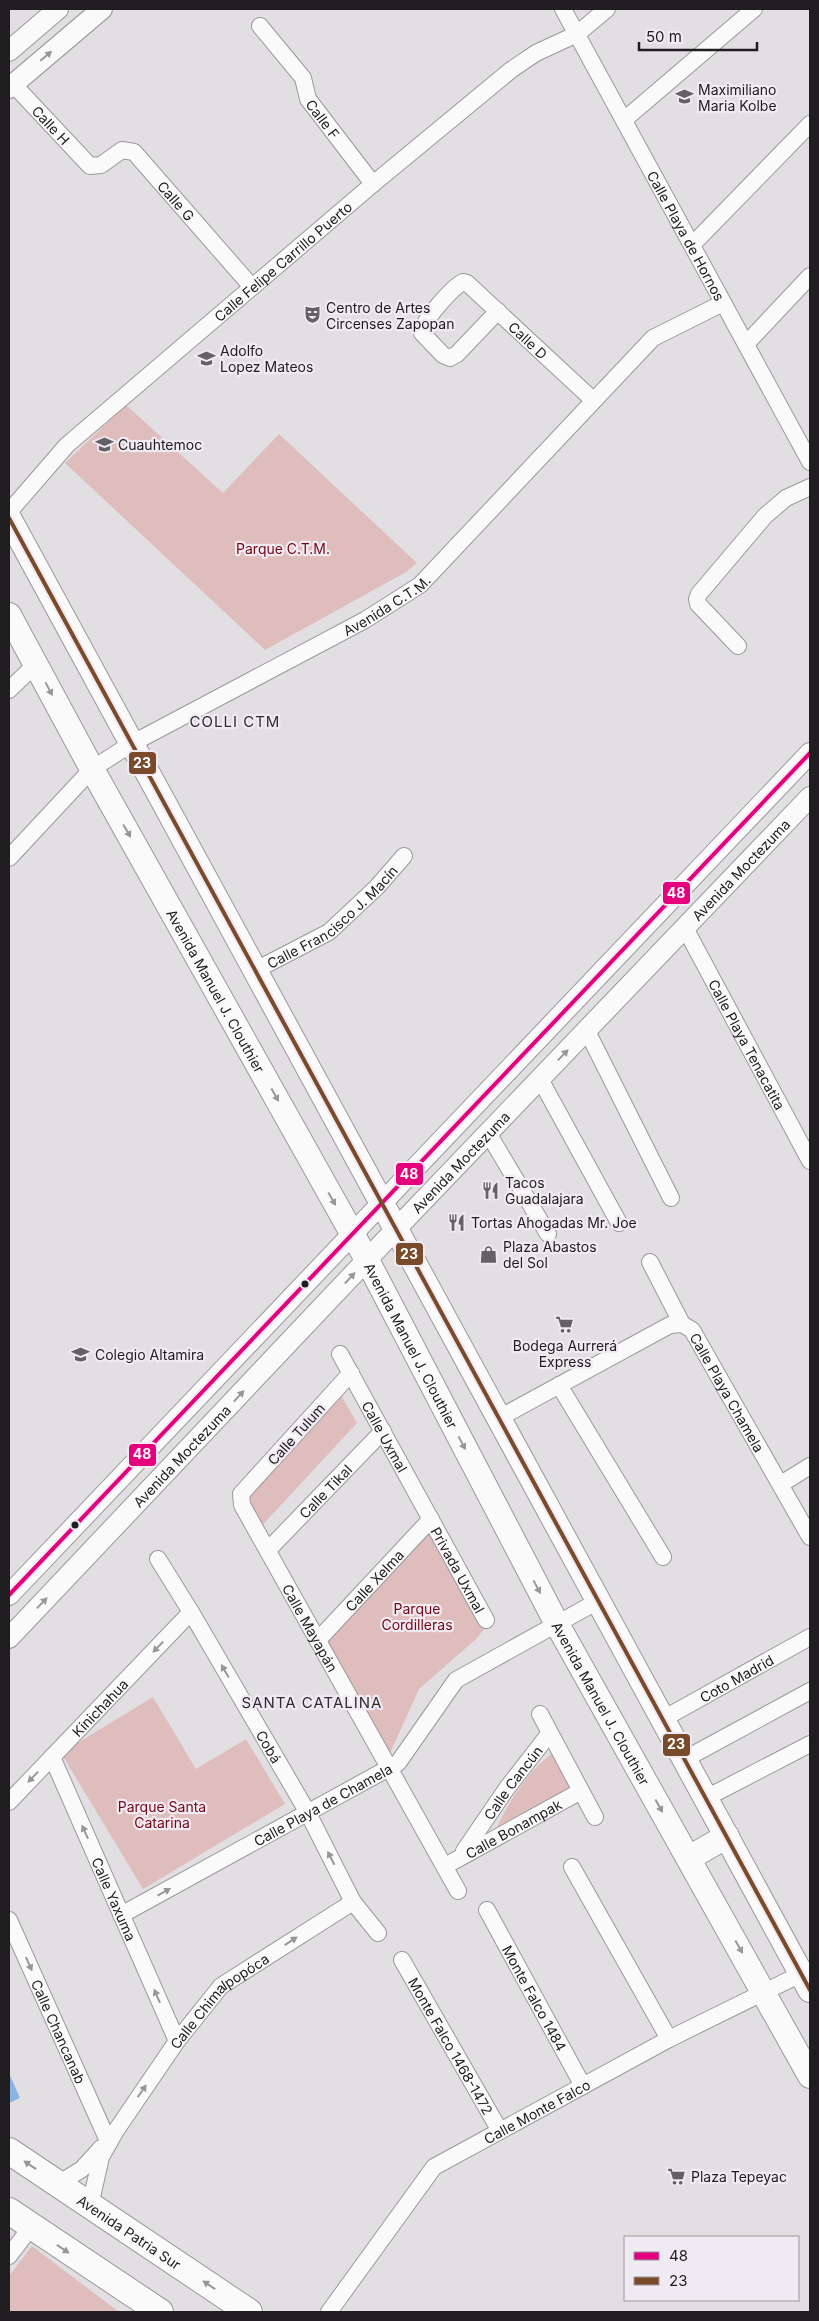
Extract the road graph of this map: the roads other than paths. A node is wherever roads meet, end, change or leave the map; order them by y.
1 (58, 9) edge
2 (102, 9) edge
3 (563, 9) edge
4 (606, 9) edge
5 (754, 9) edge
6 (260, 26) dead end
7 (577, 34) junction
8 (9, 51) edge
9 (11, 86) edge
10 (624, 120) junction
11 (810, 124) edge
12 (90, 166) joint
13 (373, 184) junction
14 (692, 245) junction
15 (810, 276) edge
16 (252, 287) junction
17 (724, 303) junction
18 (498, 311) junction
19 (746, 344) junction
20 (593, 400) junction
21 (805, 436) edge
22 (810, 462) edge
23 (810, 487) edge
24 (9, 512) edge
25 (9, 518) edge
26 (9, 615) edge
27 (738, 646) dead end
28 (36, 664) junction
29 (9, 690) edge
30 (131, 744) junction
31 (810, 753) edge
32 (92, 769) junction
33 (810, 797) edge
34 (404, 856) dead end
35 (9, 858) edge
36 (685, 928) junction
37 (254, 971) junction
38 (587, 1030) junction
39 (540, 1079) junction
40 (488, 1133) junction
41 (810, 1161) edge
42 (671, 1198) dead end
43 (381, 1204) junction
44 (619, 1223) dead end
45 (396, 1229) junction
46 (548, 1234) dead end
47 (352, 1235) junction
48 (367, 1260) junction
49 (650, 1262) dead end
50 (682, 1324) junction
51 (340, 1354) dead end
52 (351, 1373) junction
53 (559, 1385) junction
54 (498, 1418) junction
55 (383, 1431) junction
56 (810, 1466) edge
57 (780, 1484) junction
58 (241, 1494) joint
59 (431, 1519) junction
60 (810, 1537) edge
61 (268, 1550) junction
62 (663, 1557) dead end
63 (158, 1559) dead end
64 (9, 1595) edge
65 (598, 1601) junction
66 (191, 1612) junction
67 (486, 1620) dead end
68 (557, 1624) junction
69 (810, 1637) edge
70 (9, 1638) edge
71 (318, 1640) junction
72 (810, 1691) edge
73 (540, 1714) dead end
74 (663, 1719) junction
75 (549, 1734) junction
76 (810, 1744) edge
77 (52, 1757) junction
78 (685, 1759) junction
79 (390, 1768) junction
80 (581, 1791) junction
81 (706, 1798) junction
82 (9, 1802) edge
83 (308, 1813) junction
84 (595, 1816) dead end
85 (727, 1836) junction
86 (460, 1857) junction
87 (689, 1858) junction
88 (445, 1866) junction
89 (572, 1867) dead end
90 (458, 1891) dead end
91 (353, 1902) junction
92 (486, 1910) dead end
93 (121, 1915) junction
94 (9, 1920) edge
95 (378, 1933) dead end
96 (402, 1960) dead end
97 (807, 1978) edge
98 (764, 1992) junction
99 (669, 2039) junction
100 (177, 2041) junction
101 (810, 2074) edge
102 (584, 2086) junction
103 (500, 2132) junction
104 (110, 2138) junction
105 (9, 2151) edge
106 (58, 2184) junction
107 (90, 2206) junction
108 (9, 2211) edge
109 (31, 2227) junction
110 (9, 2256) edge
111 (160, 2312) edge
112 (249, 2312) edge
113 (329, 2312) edge

1 - 8 street
9 -> 2 street
3 - 7 street, Calle Playa de Hornos
4 - 7 street, Calle Felipe Carrillo Puerto
5 - 10 street
6 - 13 street, Calle F
7 - 10 street, Calle Playa de Hornos
7 - 13 street, Calle Felipe Carrillo Puerto
9 - 12 street, Calle H
10 - 14 street, Calle Playa de Hornos
11 - 14 street
12 - 16 street, Calle G
13 - 16 street, Calle Felipe Carrillo Puerto
14 - 17 street, Calle Playa de Hornos
15 - 19 street
16 - 24 street, Calle Felipe Carrillo Puerto
17 - 19 street, Calle Playa de Hornos
17 - 20 street, Avenida C.T.M.
18 - 18 street, Calle D
18 - 20 street, Calle D
19 - 21 street, Calle Playa de Hornos
20 - 30 street, Avenida C.T.M.
21 - 22 street, Calle Playa de Hornos
23 - 27 street
25 - 30 main road
26 - 28 main road, Avenida Manuel J. Clouthier
28 - 29 street
28 -> 32 main road, Avenida Manuel J. Clouthier
30 - 32 street, Avenida C.T.M.
30 - 37 main road
31 - 43 street, Avenida Moctezuma
32 - 35 street, Avenida C.T.M.
32 -> 47 main road, Avenida Manuel J. Clouthier
33 - 36 street, Avenida Moctezuma
34 - 37 street, Calle Francisco J. Macín
36 - 38 street, Avenida Moctezuma
36 - 41 street, Calle Playa Tenacatita
37 - 43 main road
39 -> 38 street, Avenida Moctezuma
38 - 42 street
39 - 40 street, Avenida Moctezuma
39 - 44 street
40 - 45 street, Avenida Moctezuma
40 - 46 street
43 - 45 main road
43 - 47 street, Avenida Moctezuma
45 - 48 street, Avenida Moctezuma
45 - 54 main road
47 - 48 main road, Avenida Manuel J. Clouthier
47 - 64 street, Avenida Moctezuma
48 -> 68 main road, Avenida Manuel J. Clouthier
70 -> 48 street, Avenida Moctezuma
49 - 50 street
50 - 53 street, Calle Playa Chamela
50 - 57 street, Calle Playa Chamela
51 - 52 street, Calle Uxmal
52 - 55 street, Calle Uxmal
52 - 58 street, Calle Tulum
53 - 54 street, Calle Playa Chamela
53 - 62 street
54 - 65 main road
55 - 59 street, Calle Uxmal
55 - 61 street, Calle Tikal
56 - 57 street
57 - 60 street, Calle Playa Chamela
58 - 61 street, Calle Mayapán
59 - 67 street, Privada Uxmal
59 - 71 street, Calle Xelma
61 - 71 street, Calle Mayapán
63 - 66 street, Cobá
65 - 68 street, Calle Playa de Chamela
65 - 74 main road
66 -> 77 street, Kinichahua
83 -> 66 street, Cobá
68 - 79 street, Calle Playa de Chamela
68 -> 87 main road, Avenida Manuel J. Clouthier
69 - 74 street, Coto Madrid
71 - 79 street, Calle Mayapán
72 - 78 street
73 - 75 street
74 - 78 main road
75 - 80 street
75 - 86 street, Calle Cancún
76 - 81 street
77 -> 82 street, Kinichahua
93 -> 77 street, Calle Yaxuma
78 - 81 main road
79 - 83 street, Calle Playa de Chamela
79 - 88 street, Calle Mayapán
80 - 84 street
80 - 86 street, Calle Bonampak
81 - 85 main road
91 -> 83 street, Cobá
93 -> 83 street, Calle Playa de Chamela
85 - 87 main road
85 - 97 main road
86 - 88 street, Calle Bonampak
87 -> 98 main road, Avenida Manuel J. Clouthier
88 - 90 street, Calle Mayapán
89 - 99 street
91 - 95 street, Cobá
100 -> 91 street, Calle Chimalpopóca
92 - 102 street, Monte Falco 1484
100 -> 93 street, Calle Yaxuma
94 -> 104 street, Calle Chancanab
96 - 103 street, Monte Falco 1468-1472
97 - 98 street, Calle Monte Falco
98 - 99 street, Calle Monte Falco
98 - 101 main road, Avenida Manuel J. Clouthier
99 - 102 street, Calle Monte Falco
104 -> 100 street, Calle Chimalpopóca
102 - 103 street, Calle Monte Falco
103 - 113 street, Calle Monte Falco
104 - 106 street, Calle Chimalpopóca
104 - 107 street, Calle Chimalpopóca
106 -> 105 main road, Avenida Patria Sur
106 - 107 main road, Avenida Patria Sur
112 -> 107 main road, Avenida Patria Sur
108 - 109 main road
109 - 110 street
109 -> 111 main road

